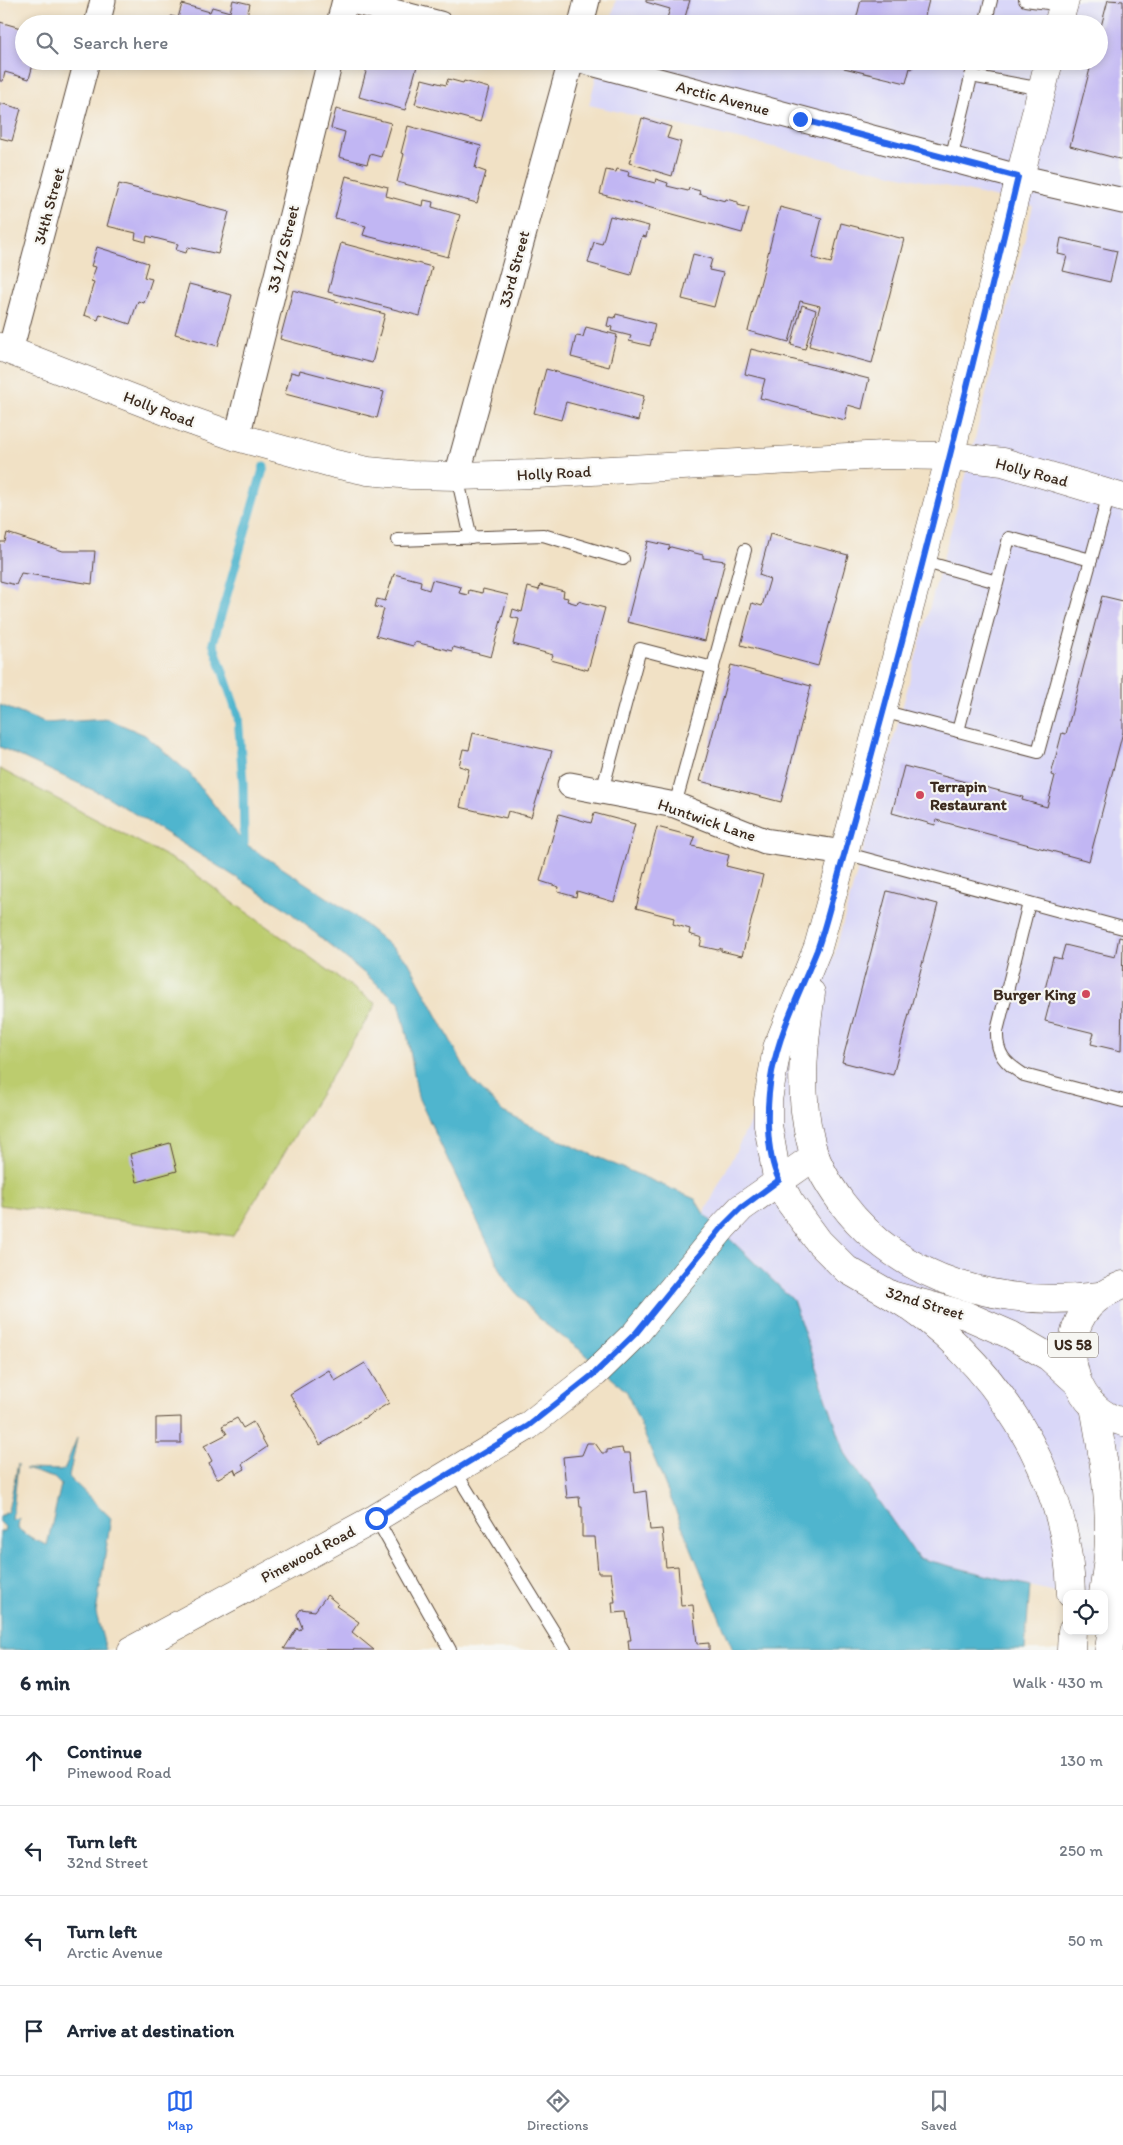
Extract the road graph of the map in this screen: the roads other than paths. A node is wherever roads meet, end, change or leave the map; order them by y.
1 (103, 0) edge
2 (347, 0) edge
3 (587, 0) edge
4 (991, 0) edge
5 (1025, 0) edge
6 (1062, 10) edge
7 (99, 15) edge
8 (342, 15) edge
9 (405, 15) edge
10 (583, 15) edge
11 (987, 15) edge
12 (84, 70) edge
13 (328, 70) edge
14 (569, 70) edge
15 (618, 70) edge
16 (973, 70) edge
17 (1047, 70) edge
18 (971, 76) junction
19 (1042, 89) junction
20 (951, 159) junction
21 (1018, 177) junction
22 (1123, 201) edge
23 (5, 349) edge
24 (237, 437) junction
25 (950, 456) junction
26 (457, 476) junction
27 (1116, 496) edge
28 (471, 538) junction
29 (398, 540) dead end
30 (745, 550) dead end
31 (623, 558) dead end
32 (1091, 560) junction
33 (922, 561) junction
34 (998, 582) junction
35 (713, 668) junction
36 (882, 711) junction
37 (958, 731) junction
38 (570, 785) dead end
39 (602, 791) junction
40 (676, 805) junction
41 (844, 853) junction
42 (1029, 903) junction
43 (1123, 928) edge
44 (818, 947) junction
45 (1123, 1101) edge
46 (815, 1156) junction
47 (779, 1180) junction
48 (1114, 1286) edge
49 (891, 1295) junction
50 (1077, 1382) junction
51 (1094, 1406) junction
52 (1123, 1422) edge
53 (455, 1471) junction
54 (376, 1518) junction
55 (1123, 1557) edge
56 (1071, 1590) edge
57 (1104, 1590) edge
58 (1072, 1635) edge
59 (1097, 1635) edge
60 (132, 1650) edge
61 (450, 1650) edge
62 (565, 1650) edge
63 (1071, 1650) edge
64 (1094, 1650) edge
65 (1109, 1650) edge

1 - 7 street
2 - 8 street
2 - 9 street
3 - 10 street
4 - 11 lane
5 - 6 lane
12 - 23 street, 34th Street
13 - 24 street, 33 1/2 Street
14 - 26 street, 33rd Street
15 - 20 street, Arctic Avenue
16 - 18 lane
17 - 19 street, 32nd Street
18 - 19 lane
18 - 20 lane
19 - 21 street, 32nd Street
20 - 21 street, Arctic Avenue
21 - 22 street, Arctic Avenue
21 - 25 street, 32nd Street
23 - 24 street, Holly Road
24 - 26 street, Holly Road
25 - 26 street, Holly Road
25 - 27 street, Holly Road
25 - 33 street, 32nd Street
26 - 28 lane
27 - 32 lane
28 - 29 lane
28 - 31 lane
30 - 35 lane
32 - 34 lane
32 - 37 lane
33 - 34 lane
33 - 36 street, 32nd Street
34 - 37 lane
35 - 39 lane
35 - 40 lane
36 - 37 lane
36 - 41 street, 32nd Street
38 - 39 street, Huntwick Lane
39 - 40 street, Huntwick Lane
40 - 41 street, Huntwick Lane
41 - 42 lane
41 - 44 street, 32nd Street
42 - 43 lane
42 - 45 lane
44 - 46 street, 32nd Street
44 - 47 street, 32nd Street
46 - 47 street, Pinewood Road
46 - 48 street, 32nd Street
47 - 49 street, 32nd Street
47 - 53 street, Pinewood Road
48 - 50 street, US 58
49 - 50 street, 32nd Street
49 - 56 street
50 - 51 street, US 58
51 - 52 street
51 - 57 street, US 58
53 - 54 street, Pinewood Road
53 - 62 lane
54 - 60 street, Pinewood Road
54 - 61 lane
55 - 65 street
58 - 63 street
59 - 64 street

